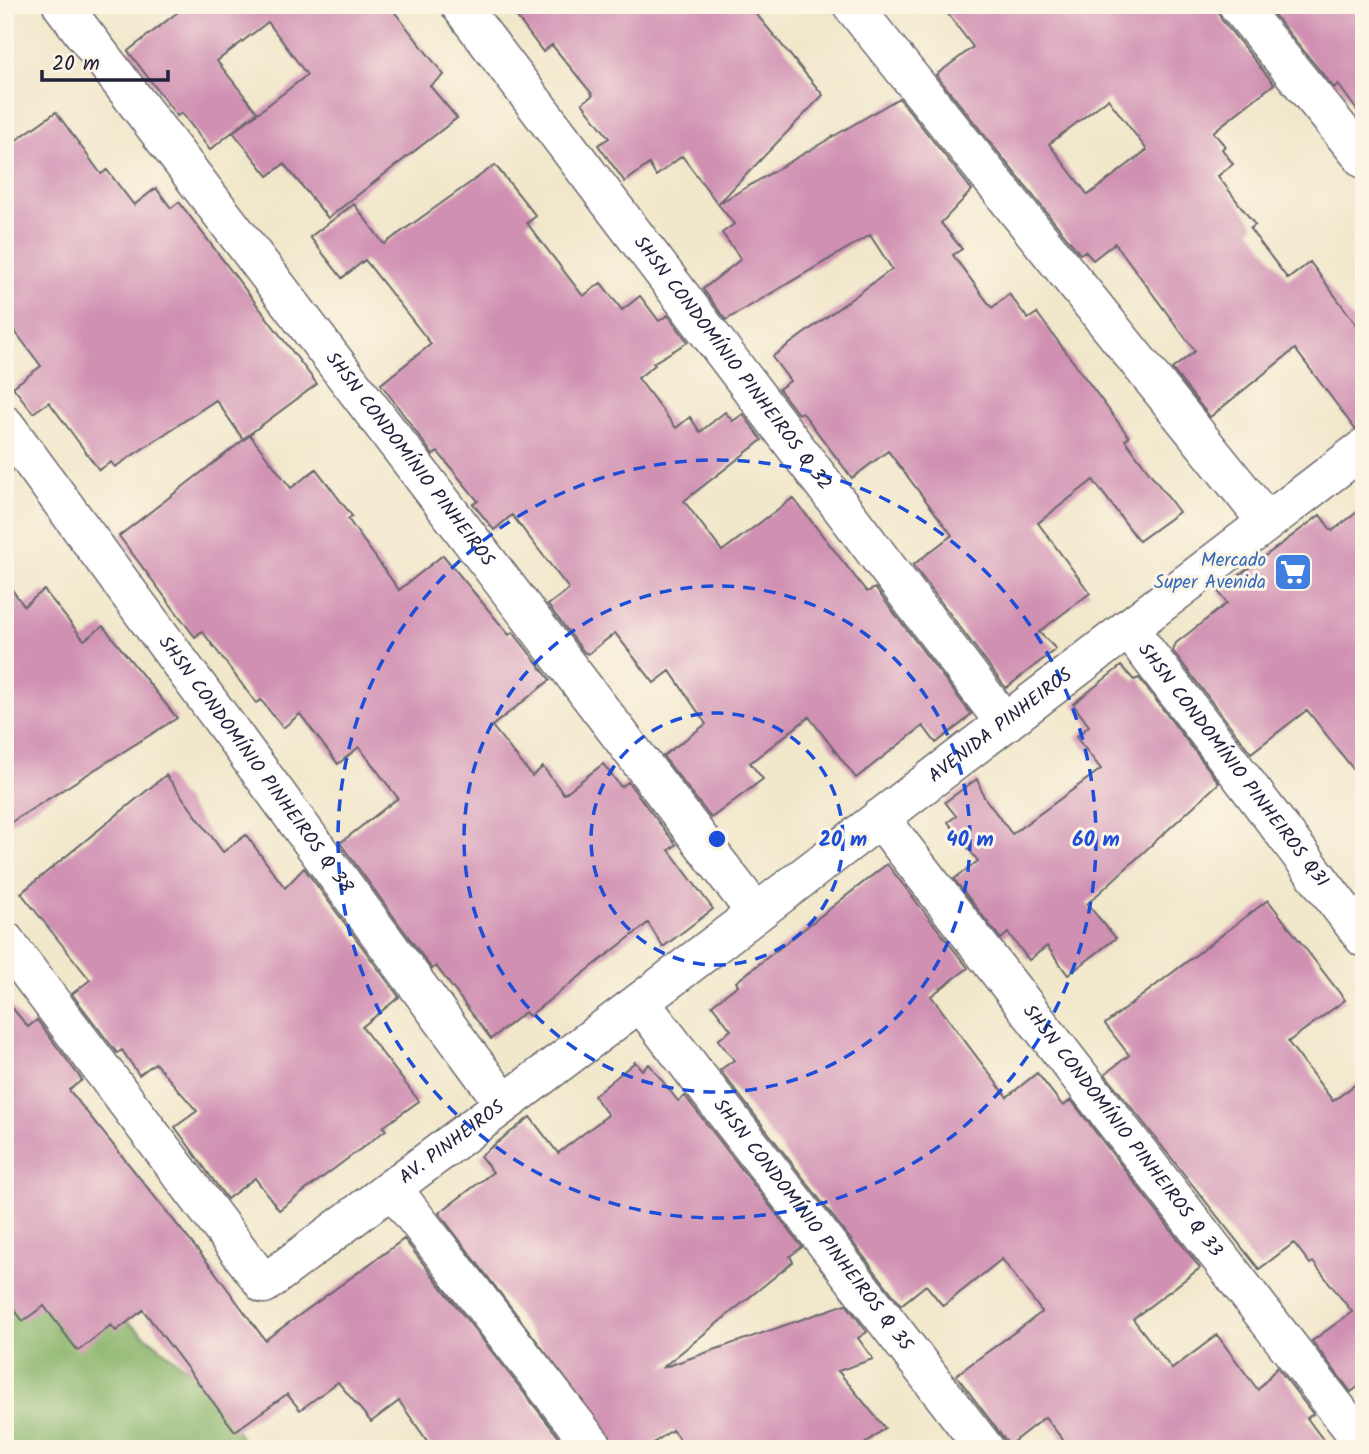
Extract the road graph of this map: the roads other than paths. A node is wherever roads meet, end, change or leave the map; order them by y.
1 (62, 5) edge
2 (460, 5) edge
3 (852, 5) edge
4 (1238, 5) edge
5 (1364, 159) edge
6 (5, 425) edge
7 (1364, 448) edge
8 (1267, 522) junction
9 (1128, 628) junction
10 (1005, 723) junction
11 (880, 818) junction
12 (756, 913) junction
13 (1364, 938) edge
14 (5, 941) edge
15 (639, 1002) junction
16 (504, 1103) junction
17 (392, 1188) junction
18 (1364, 1444) edge
19 (595, 1449) edge
20 (985, 1449) edge

1 - 12 street, SHSN CONDOMÍNIO PINHEIROS
2 - 10 street, SHSN CONDOMÍNIO PINHEIROS Q 32
3 - 8 street
4 - 5 street
6 - 16 street, SHSN CONDOMÍNIO PINHEIROS Q 38
7 - 8 street, AVENIDA PINHEIROS
8 - 9 street, AVENIDA PINHEIROS
9 - 10 street, AVENIDA PINHEIROS
9 - 13 street, SHSN CONDOMÍNIO PINHEIROS Q31
10 - 11 street, AVENIDA PINHEIROS
11 - 12 street, AVENIDA PINHEIROS
11 - 18 street, SHSN CONDOMÍNIO PINHEIROS Q 33
12 - 15 street, AVENIDA PINHEIROS
14 - 17 street, AV. PINHEIROS
15 - 16 street, AV. PINHEIROS
15 - 20 street, SHSN CONDOMÍNIO PINHEIROS Q 35
16 - 17 street, AV. PINHEIROS
17 - 19 street

